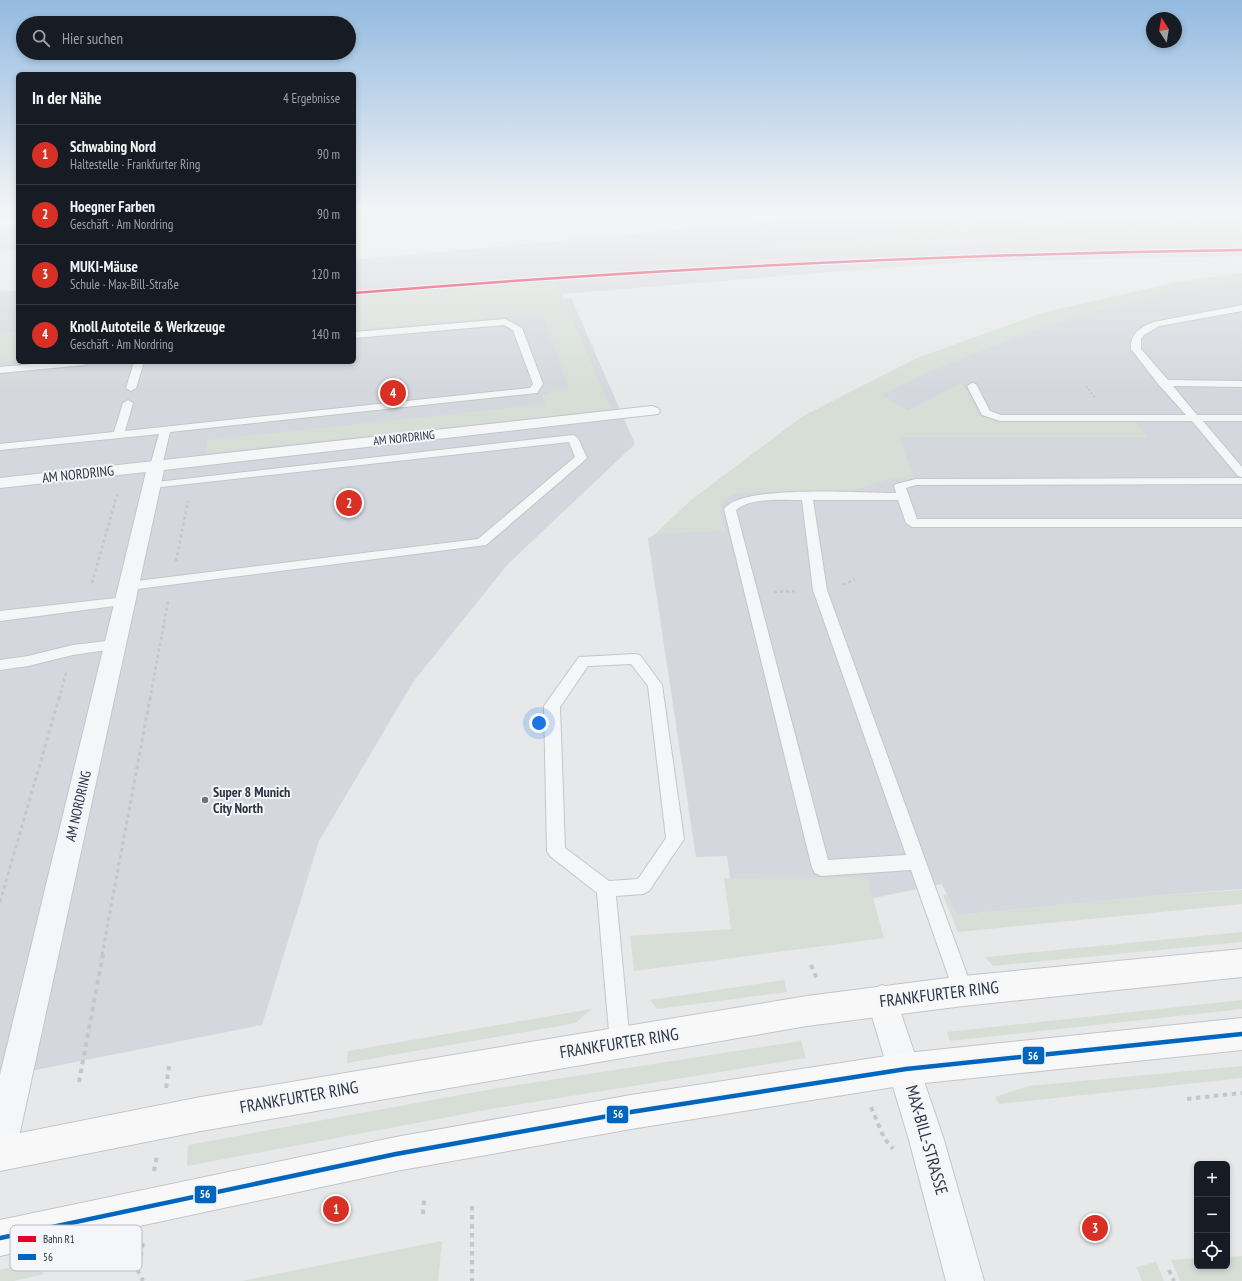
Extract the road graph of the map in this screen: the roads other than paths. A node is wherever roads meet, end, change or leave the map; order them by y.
1 (1242, 308) edge
2 (356, 335) edge
3 (63, 364) edge
4 (138, 364) edge
5 (0, 370) edge
6 (1164, 383) junction
7 (1242, 384) edge
8 (972, 386) dead end
9 (132, 388) dead end
10 (128, 403) dead end
11 (652, 410) dead end
12 (1194, 418) junction
13 (1242, 418) edge
14 (165, 431) junction
15 (118, 435) junction
16 (0, 447) edge
17 (1242, 474) edge
18 (154, 476) junction
19 (1242, 481) edge
20 (0, 483) edge
21 (807, 496) junction
22 (903, 498) junction
23 (1242, 523) edge
24 (127, 594) junction
25 (0, 616) edge
26 (115, 645) junction
27 (0, 665) edge
28 (918, 862) junction
29 (606, 890) junction
30 (1242, 963) edge
31 (963, 990) junction
32 (882, 1000) junction
33 (1242, 1034) edge
34 (620, 1043) junction
35 (906, 1069) junction
36 (0, 1146) edge
37 (0, 1154) edge
38 (61, 1225) edge
39 (10, 1236) edge
40 (0, 1238) edge
41 (965, 1281) edge

1 - 6 lane
2 - 14 lane
3 - 5 lane
4 - 9 lane
6 - 7 lane
6 - 12 lane
8 - 12 lane
10 - 15 lane
11 - 18 street, AM NORDRING
12 - 13 lane
12 - 17 lane
14 - 15 lane
14 - 18 lane
15 - 16 lane
18 - 20 street, AM NORDRING
18 - 24 street, AM NORDRING
18 - 24 lane
19 - 22 lane
21 - 22 lane
21 - 28 lane
21 - 28 lane
22 - 23 lane
24 - 25 lane
24 - 26 street, AM NORDRING
26 - 27 lane
26 - 36 street, AM NORDRING
28 - 31 lane
29 - 29 lane
29 - 34 lane
30 - 31 main road, FRANKFURTER RING
31 - 32 main road, FRANKFURTER RING
32 - 34 main road, FRANKFURTER RING
32 - 35 street, MAX-BILL-STRASSE
33 - 35 main road
34 - 37 main road, FRANKFURTER RING
35 - 38 main road
35 - 41 street, MAX-BILL-STRASSE
39 - 40 main road

